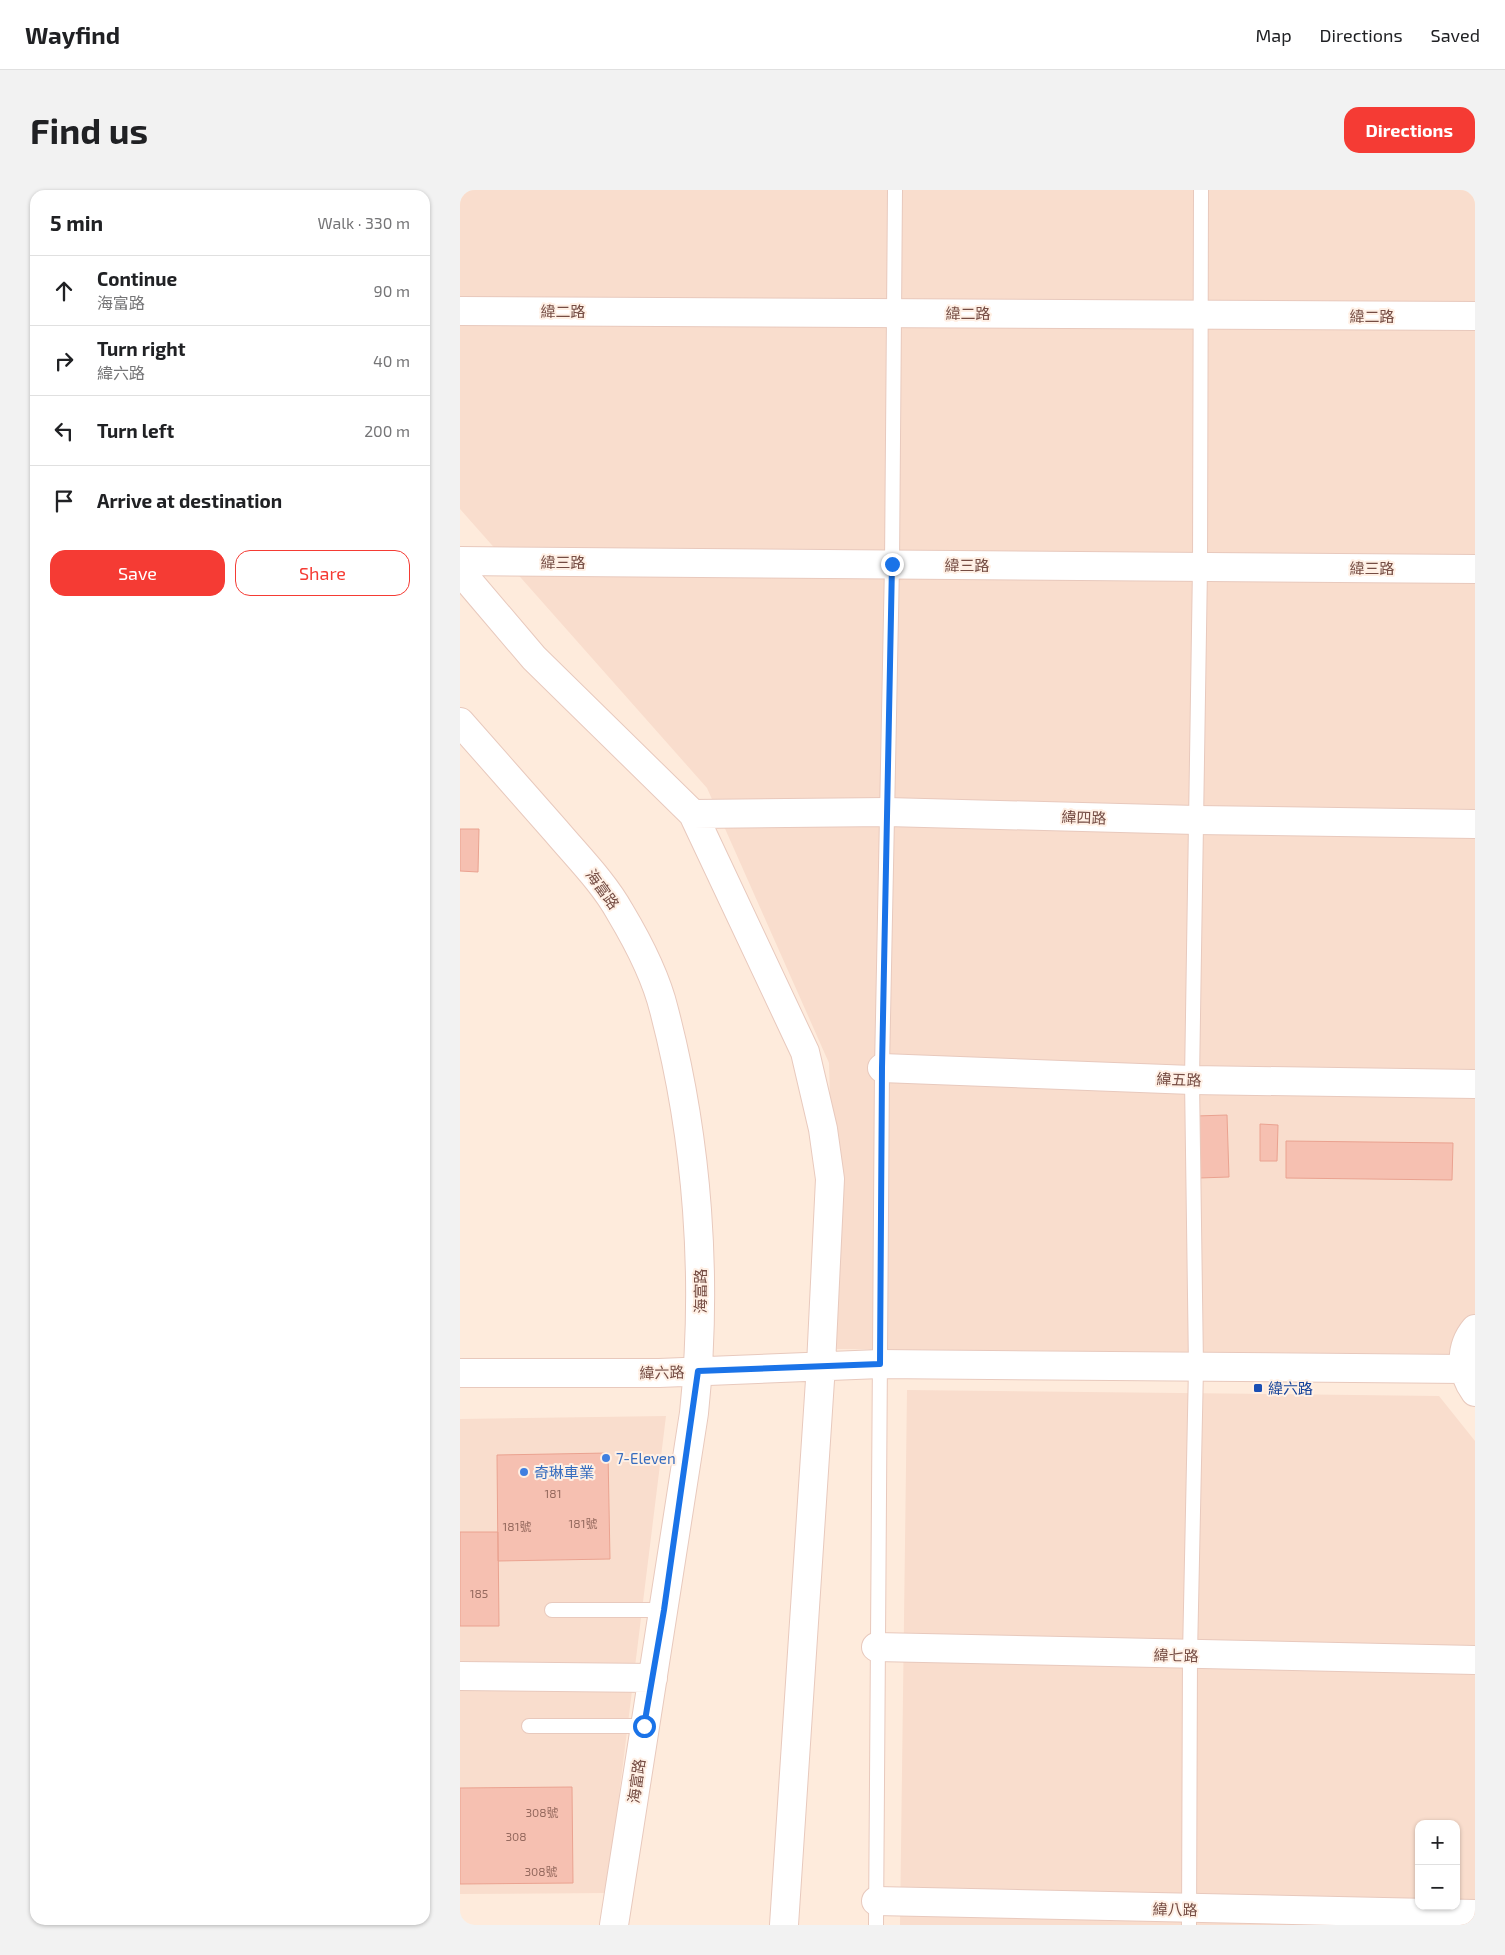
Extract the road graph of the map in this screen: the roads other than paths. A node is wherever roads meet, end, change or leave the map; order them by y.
1 (895, 190) edge
2 (1201, 190) edge
3 (460, 311) edge
4 (895, 313) junction
5 (1201, 315) junction
6 (1475, 316) edge
7 (460, 561) edge
8 (892, 564) junction
9 (1200, 567) junction
10 (1475, 569) edge
11 (460, 571) edge
12 (460, 722) edge
13 (887, 812) junction
14 (693, 814) junction
15 (1196, 820) junction
16 (1475, 824) edge
17 (882, 1068) junction
18 (1192, 1080) junction
19 (1475, 1084) edge
20 (1475, 1329) edge
21 (880, 1364) junction
22 (821, 1365) junction
23 (1196, 1367) junction
24 (698, 1371) junction
25 (460, 1373) edge
26 (1469, 1380) edge
27 (552, 1610) dead end
28 (664, 1610) junction
29 (876, 1647) junction
30 (1190, 1655) junction
31 (1475, 1660) edge
32 (460, 1676) edge
33 (653, 1678) junction
34 (529, 1726) dead end
35 (644, 1726) junction
36 (876, 1913) edge
37 (1475, 1914) edge
38 (1189, 1917) edge
39 (614, 1925) edge
40 (784, 1925) edge

1 - 4 lane
2 - 5 lane
3 - 4 street, 緯二路
4 - 5 street, 緯二路
4 - 8 lane
5 - 6 street, 緯二路
5 - 9 lane
7 - 8 street, 緯三路
8 - 9 street, 緯三路
8 - 13 lane
9 - 10 street, 緯三路
9 - 15 lane
11 - 14 street
12 - 24 street, 海富路
13 - 14 street, 緯四路
13 - 15 street, 緯四路
13 - 17 lane
14 - 22 street
15 - 16 street, 緯四路
15 - 18 lane
17 - 18 street, 緯五路
17 - 21 lane
18 - 19 street, 緯五路
18 - 23 lane
20 - 26 street
21 - 22 street, 緯六路
21 - 23 street, 緯六路
21 - 29 lane
22 - 24 street, 緯六路
22 - 40 street
23 - 26 street, 緯六路
23 - 30 lane
24 - 25 street, 緯六路
24 - 28 street, 海富路
27 - 28 lane
28 - 33 street, 海富路
29 - 30 street, 緯七路
29 - 36 lane
30 - 31 street, 緯七路
30 - 38 lane
32 - 33 street
33 - 35 street, 海富路
34 - 35 lane
35 - 39 street, 海富路
36 - 38 street, 緯八路
37 - 38 street, 緯八路

